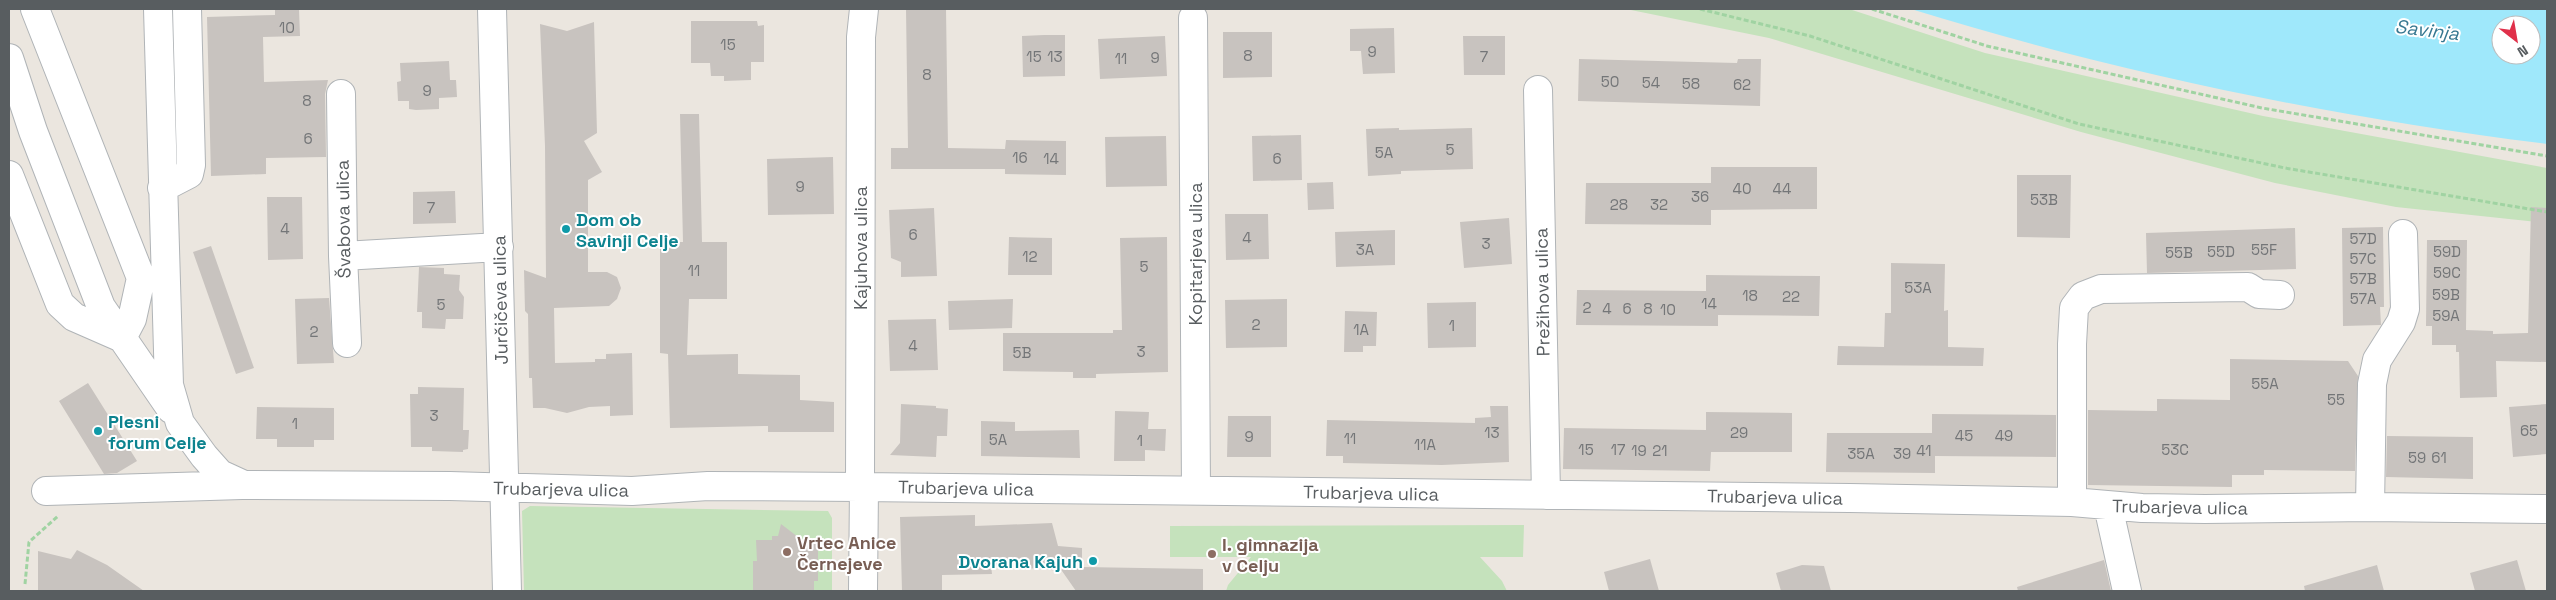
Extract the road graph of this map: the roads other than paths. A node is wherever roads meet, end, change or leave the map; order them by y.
1 (35, 9) edge
2 (158, 9) edge
3 (187, 9) edge
4 (492, 9) edge
5 (864, 9) edge
6 (1193, 18) dead end
7 (9, 58) edge
8 (1538, 90) dead end
9 (341, 94) dead end
10 (9, 176) edge
11 (162, 188) junction
12 (2403, 234) dead end
13 (499, 247) junction
14 (343, 256) junction
15 (2280, 295) dead end
16 (122, 338) junction
17 (347, 343) dead end
18 (180, 423) junction
19 (244, 484) junction
20 (862, 487) junction
21 (505, 489) junction
22 (1196, 490) junction
23 (46, 491) dead end
24 (1546, 495) junction
25 (2072, 502) junction
26 (2108, 506) junction
27 (2370, 507) junction
28 (2547, 509) edge
29 (507, 591) edge
30 (863, 591) edge
31 (2127, 591) edge

1 - 16 street
2 - 11 street
3 - 11 street
4 - 13 street, Jurčičeva ulica
5 - 20 street, Kajuhova ulica
6 - 22 street, Kopitarjeva ulica
7 - 16 street, Trubarjeva ulica
8 - 24 street, Prežihova ulica
9 - 14 street, Švabova ulica
10 - 16 street
11 - 18 street
12 - 27 street
13 - 14 street
13 - 21 street, Jurčičeva ulica
14 - 17 street, Švabova ulica
15 - 25 street
16 - 18 street, Trubarjeva ulica
18 - 19 street, Trubarjeva ulica
19 - 21 street, Trubarjeva ulica
19 - 23 street
20 - 21 street, Trubarjeva ulica
20 - 22 street, Trubarjeva ulica
20 - 30 street, Kajuhova ulica
21 - 29 street, Jurčičeva ulica
22 - 24 street, Trubarjeva ulica
24 - 25 street, Trubarjeva ulica
25 - 26 street, Trubarjeva ulica
26 - 27 street, Trubarjeva ulica
26 - 31 street
27 - 28 street, Trubarjeva ulica

